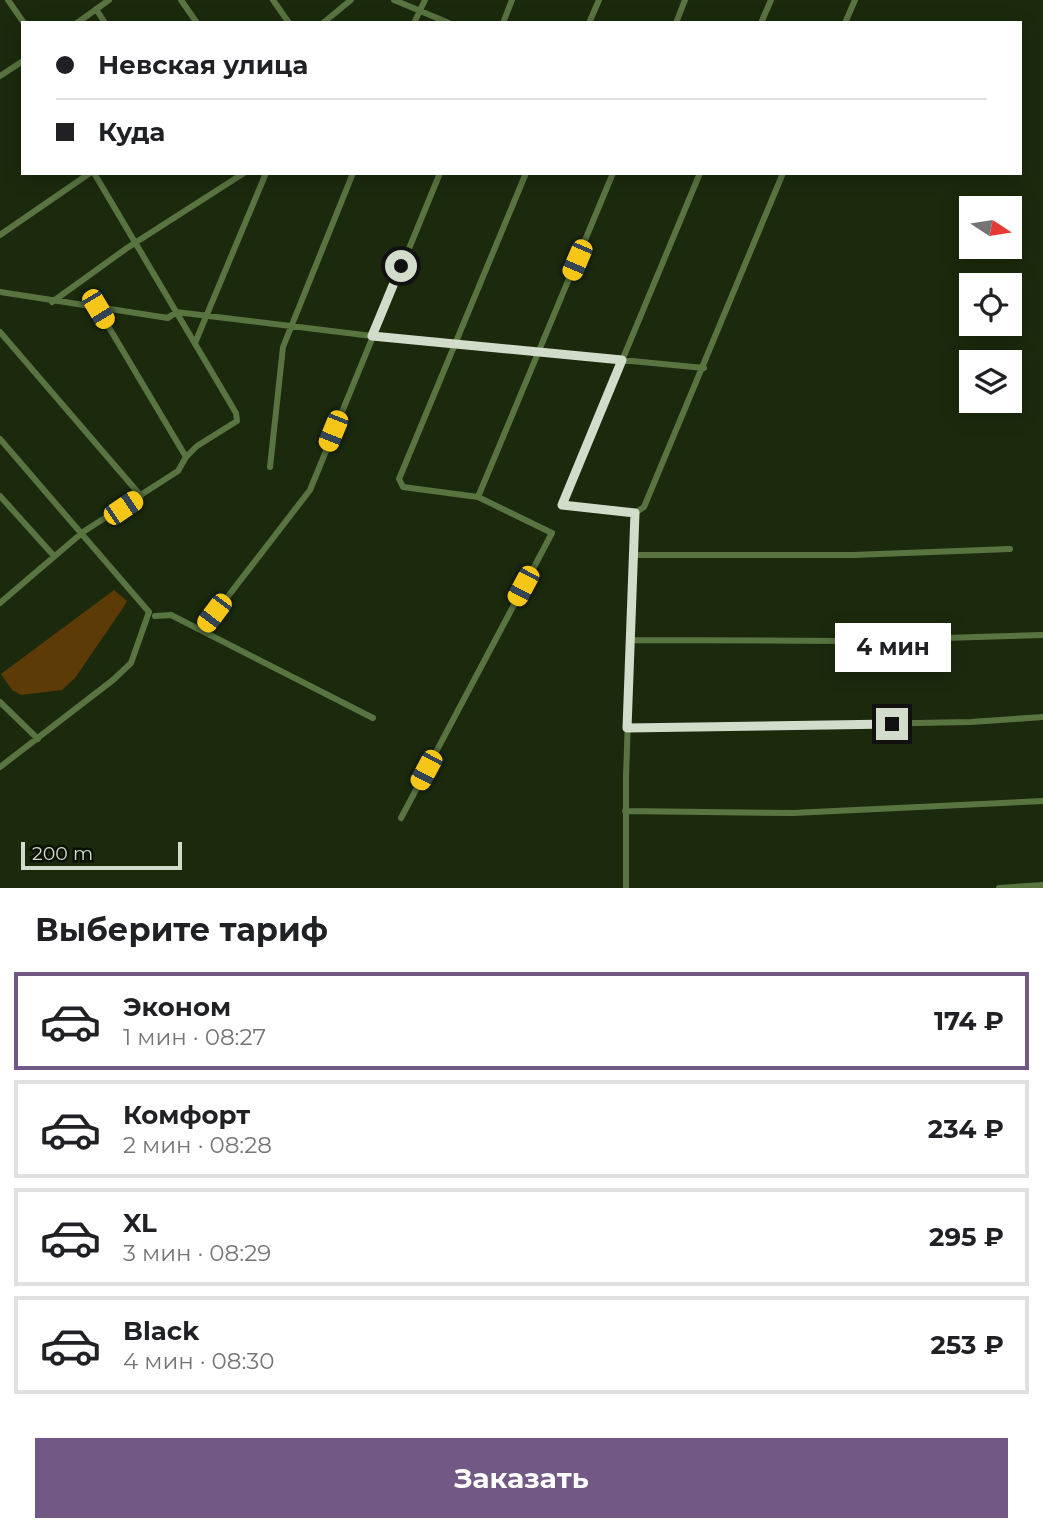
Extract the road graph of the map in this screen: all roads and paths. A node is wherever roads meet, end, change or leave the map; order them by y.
1 (8, 0) edge
2 (110, 0) edge
3 (181, 0) edge
4 (273, 0) edge
5 (351, 0) edge
6 (394, 0) edge
7 (425, 0) edge
8 (512, 0) edge
9 (599, 0) edge
10 (685, 0) edge
11 (771, 0) edge
12 (855, 0) edge
13 (96, 9) junction
14 (419, 10) junction
15 (23, 21) edge
16 (80, 21) edge
17 (104, 21) edge
18 (196, 21) edge
19 (288, 21) edge
20 (325, 21) edge
21 (415, 21) edge
22 (444, 21) edge
23 (504, 21) edge
24 (590, 21) edge
25 (677, 21) edge
26 (762, 21) edge
27 (846, 21) edge
28 (21, 62) edge
29 (0, 76) edge
30 (89, 175) edge
31 (93, 175) edge
32 (241, 175) edge
33 (265, 175) edge
34 (352, 175) edge
35 (439, 175) edge
36 (525, 175) edge
37 (612, 175) edge
38 (699, 175) edge
39 (782, 175) edge
40 (0, 235) edge
41 (136, 244) junction
42 (0, 292) edge
43 (52, 302) junction
44 (98, 309) junction
45 (176, 312) junction
46 (205, 317) junction
47 (290, 326) junction
48 (0, 332) edge
49 (372, 336) junction
50 (456, 342) junction
51 (195, 343) junction
52 (540, 351) junction
53 (622, 360) junction
54 (704, 368) junction
55 (0, 439) edge
56 (186, 457) junction
57 (270, 467) dead end
58 (0, 495) edge
59 (141, 496) junction
60 (478, 497) junction
61 (6, 503) junction
62 (0, 509) edge
63 (635, 513) junction
64 (83, 532) junction
65 (1010, 549) dead end
66 (634, 555) junction
67 (54, 556) junction
68 (0, 603) edge
69 (155, 616) dead end
70 (202, 630) junction
71 (1043, 635) edge
72 (631, 640) junction
73 (0, 702) edge
74 (1043, 717) edge
75 (373, 718) dead end
76 (627, 728) junction
77 (38, 739) junction
78 (0, 767) edge
79 (1043, 801) edge
80 (625, 811) junction
81 (401, 818) dead end
82 (1043, 885) edge
83 (626, 888) edge
84 (999, 888) edge

1 - 15 street
2 - 13 street
3 - 18 street
4 - 19 street
5 - 20 street
6 - 14 street
7 - 14 street
8 - 23 street
9 - 24 street
10 - 25 street
11 - 26 street
12 - 27 street
13 - 16 street
13 - 17 street
14 - 21 street
14 - 22 street
28 - 29 street
30 - 40 street
31 - 41 street
32 - 41 street
33 - 46 street
34 - 47 street
35 - 49 street
36 - 50 street
37 - 52 street
38 - 53 street
39 - 54 street
41 - 43 street
41 - 45 street
42 - 43 street
43 - 44 street
44 - 45 street
44 - 56 street
45 - 46 street
45 - 51 street
46 - 47 street
46 - 51 street
47 - 49 street
47 - 57 street
48 - 59 street
49 - 50 street
49 - 70 street
50 - 52 street
50 - 60 street
51 - 56 street
52 - 53 street
52 - 60 street
53 - 54 street
53 - 63 street
54 - 63 street
55 - 64 street
56 - 59 street
58 - 61 street
59 - 64 street
60 - 81 street
61 - 62 street
61 - 67 street
63 - 66 street
64 - 67 street
64 - 77 street
65 - 66 street
66 - 72 street
67 - 68 street
69 - 70 street
70 - 75 street
71 - 72 street
72 - 76 street
73 - 77 street
74 - 76 street
76 - 80 street
77 - 78 street
79 - 80 street
80 - 83 street
82 - 84 street

